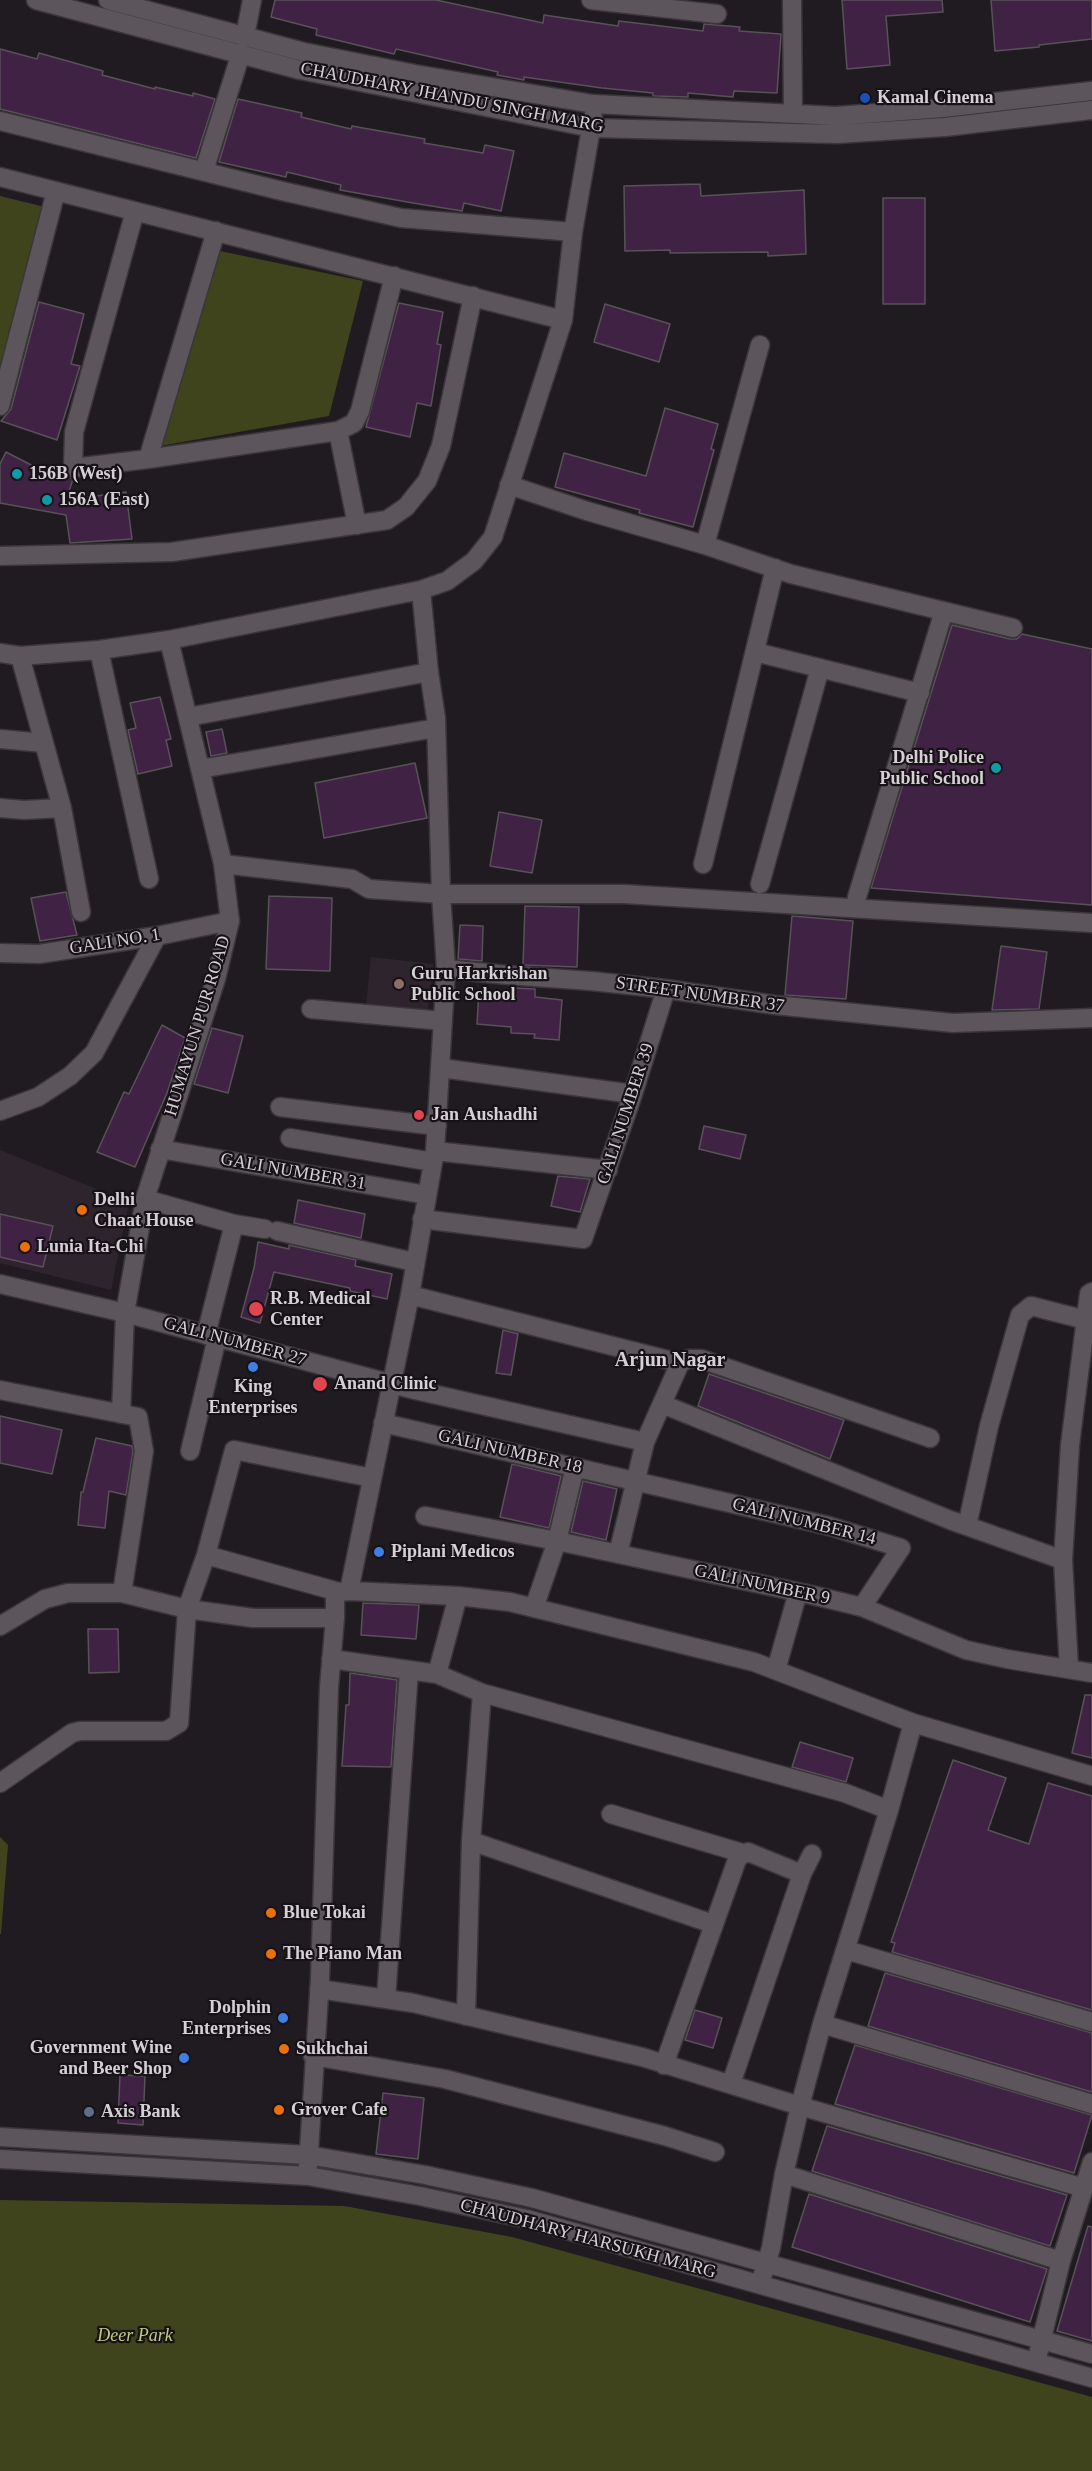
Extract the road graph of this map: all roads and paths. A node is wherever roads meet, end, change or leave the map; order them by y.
1 (36, 0) edge
2 (108, 0) edge
3 (252, 0) edge
4 (591, 0) edge
5 (792, 0) edge
6 (717, 14) dead end
7 (243, 44) junction
8 (1092, 91) edge
9 (593, 104) junction
10 (1092, 110) edge
11 (793, 114) junction
12 (0, 121) edge
13 (592, 128) junction
14 (204, 171) junction
15 (0, 177) edge
16 (56, 191) junction
17 (135, 211) junction
18 (216, 231) junction
19 (573, 232) junction
20 (394, 276) junction
21 (473, 296) junction
22 (563, 320) junction
23 (759, 345) dead end
24 (0, 406) edge
25 (338, 430) junction
26 (148, 459) junction
27 (509, 485) junction
28 (357, 525) junction
29 (705, 545) junction
30 (0, 556) edge
31 (775, 568) junction
32 (421, 590) junction
33 (944, 611) junction
34 (1013, 628) dead end
35 (169, 640) junction
36 (99, 650) junction
37 (755, 652) junction
38 (0, 653) edge
39 (20, 656) junction
40 (820, 668) junction
41 (429, 672) junction
42 (920, 693) junction
43 (188, 717) junction
44 (436, 728) junction
45 (0, 739) edge
46 (44, 743) junction
47 (200, 769) junction
48 (0, 808) edge
49 (62, 808) junction
50 (223, 864) junction
51 (703, 864) dead end
52 (149, 879) dead end
53 (760, 884) dead end
54 (441, 894) junction
55 (857, 897) dead end
56 (81, 912) dead end
57 (230, 921) junction
58 (1092, 923) edge
59 (157, 936) junction
60 (0, 953) edge
61 (446, 969) junction
62 (666, 989) junction
63 (311, 1009) dead end
64 (1092, 1017) edge
65 (443, 1021) junction
66 (441, 1068) junction
67 (633, 1094) junction
68 (280, 1107) dead end
69 (0, 1111) edge
70 (437, 1126) junction
71 (290, 1138) dead end
72 (160, 1149) junction
73 (434, 1156) junction
74 (608, 1170) junction
75 (427, 1195) junction
76 (145, 1199) junction
77 (422, 1219) junction
78 (234, 1224) junction
79 (414, 1262) junction
80 (0, 1284) edge
81 (1092, 1292) edge
82 (410, 1295) junction
83 (125, 1313) junction
84 (1086, 1320) junction
85 (211, 1336) junction
86 (680, 1362) junction
87 (391, 1383) junction
88 (0, 1390) edge
89 (663, 1404) junction
90 (121, 1414) junction
91 (383, 1423) junction
92 (930, 1438) dead end
93 (645, 1442) junction
94 (190, 1450) dead end
95 (575, 1467) junction
96 (372, 1478) junction
97 (637, 1481) junction
98 (426, 1516) dead end
99 (967, 1526) junction
100 (557, 1541) junction
101 (618, 1554) junction
102 (206, 1555) junction
103 (1063, 1560) junction
104 (344, 1592) junction
105 (798, 1592) junction
106 (122, 1593) junction
107 (458, 1596) junction
108 (862, 1607) junction
109 (534, 1608) junction
110 (187, 1609) junction
111 (3, 1618) edge
112 (335, 1618) junction
113 (331, 1659) junction
114 (1068, 1669) junction
115 (409, 1670) junction
116 (776, 1670) junction
117 (1092, 1672) edge
118 (437, 1674) junction
119 (482, 1693) junction
120 (913, 1724) junction
121 (1092, 1776) edge
122 (0, 1783) edge
123 (889, 1810) junction
124 (611, 1814) dead end
125 (471, 1841) junction
126 (742, 1853) junction
127 (812, 1854) dead end
128 (802, 1874) junction
129 (712, 1924) junction
130 (846, 1950) junction
131 (319, 1989) junction
132 (386, 1999) junction
133 (466, 2016) junction
134 (1092, 2022) edge
135 (822, 2024) junction
136 (313, 2056) junction
137 (664, 2065) junction
138 (731, 2084) junction
139 (1092, 2104) edge
140 (800, 2106) junction
141 (0, 2137) edge
142 (715, 2152) dead end
143 (308, 2155) junction
144 (0, 2159) edge
145 (1092, 2162) edge
146 (784, 2174) junction
147 (308, 2176) junction
148 (1084, 2188) junction
149 (1061, 2261) junction
150 (765, 2265) junction
151 (759, 2286) junction
152 (1041, 2342) junction
153 (1092, 2354) edge
154 (1036, 2363) junction
155 (1092, 2378) edge

1 - 7 street, CHAUDHARY JHANDU SINGH MARG
2 - 7 street, CHAUDHARY JHANDU SINGH MARG
3 - 7 street
4 - 6 street
5 - 11 street
7 - 9 street, CHAUDHARY JHANDU SINGH MARG
7 - 13 street, CHAUDHARY JHANDU SINGH MARG
7 - 14 street
8 - 11 street, CHAUDHARY JHANDU SINGH MARG
9 - 11 street, CHAUDHARY JHANDU SINGH MARG
9 - 13 street
10 - 13 street, CHAUDHARY JHANDU SINGH MARG
12 - 14 street
13 - 19 street
14 - 19 street
15 - 16 street
16 - 17 street
16 - 24 street
17 - 18 street
17 - 26 street
18 - 20 street
18 - 26 street
19 - 22 street
20 - 21 street
20 - 25 street
21 - 22 street
21 - 28 street
22 - 27 street
23 - 29 street
25 - 26 street
25 - 28 street
27 - 29 street
27 - 32 street
28 - 30 street
29 - 31 street
31 - 33 street
31 - 37 street
32 - 35 street
32 - 41 street
33 - 34 street
33 - 42 street
35 - 36 street
35 - 43 street, HUMAYUN PUR ROAD
36 - 39 street
36 - 52 street
37 - 40 street
37 - 51 street
38 - 39 street
39 - 46 street
40 - 42 street
40 - 53 street
41 - 43 street
41 - 44 street
42 - 55 street
43 - 47 street, HUMAYUN PUR ROAD
44 - 47 street
44 - 54 street
45 - 46 street
46 - 49 street
47 - 50 street, HUMAYUN PUR ROAD
48 - 49 street
49 - 56 street
50 - 54 street
50 - 57 street, HUMAYUN PUR ROAD
54 - 58 street
54 - 61 street
57 - 59 street, GALI NO. 1
57 - 72 street, HUMAYUN PUR ROAD
59 - 60 street, GALI NO. 1
59 - 69 street
61 - 62 street, STREET NUMBER 37
61 - 65 street
62 - 64 street, STREET NUMBER 37
62 - 67 street, GALI NUMBER 39
63 - 65 street
65 - 66 street
66 - 67 street
66 - 70 street
67 - 74 street, GALI NUMBER 39
68 - 70 street
70 - 73 street
71 - 73 street
72 - 75 street, GALI NUMBER 31
72 - 76 street, HUMAYUN PUR ROAD
73 - 74 street
73 - 75 street
74 - 77 street, GALI NUMBER 39
75 - 77 street
76 - 78 street
76 - 83 street, HUMAYUN PUR ROAD
77 - 79 street
78 - 79 street
78 - 85 street
79 - 82 street
80 - 83 street, GALI NUMBER 27
81 - 84 street
82 - 86 street
82 - 87 street
83 - 85 street, GALI NUMBER 27
83 - 90 street, HUMAYUN PUR ROAD
84 - 99 street
84 - 103 street
85 - 87 street, GALI NUMBER 27
85 - 94 street
86 - 89 street
86 - 92 street
87 - 91 street
87 - 93 street, GALI NUMBER 27
88 - 90 street
89 - 93 street
89 - 99 street
90 - 106 street
91 - 95 street, GALI NUMBER 18
91 - 96 street
93 - 97 street
95 - 97 street, GALI NUMBER 18
95 - 100 street
96 - 102 street
96 - 104 street
97 - 101 street
97 - 108 street, GALI NUMBER 14
98 - 100 street, GALI NUMBER 9
99 - 103 street
100 - 101 street, GALI NUMBER 9
100 - 109 street
101 - 105 street, GALI NUMBER 9
102 - 104 street
102 - 110 street
103 - 114 street
104 - 107 street
104 - 112 street
105 - 108 street, GALI NUMBER 9
105 - 116 street
106 - 110 street
106 - 111 street
107 - 109 street
107 - 118 street
108 - 114 street, GALI NUMBER 9
109 - 116 street
110 - 112 street
110 - 122 street
112 - 113 street
113 - 115 street
113 - 131 street
114 - 117 street, GALI NUMBER 9
115 - 118 street
115 - 132 street
116 - 120 street
118 - 119 street
119 - 123 street
119 - 125 street
120 - 121 street
120 - 123 street
123 - 130 street
124 - 126 street
125 - 129 street
125 - 133 street
126 - 128 street
126 - 129 street
127 - 128 street
128 - 138 street
129 - 137 street
130 - 134 street
130 - 135 street
131 - 132 street
131 - 136 street
132 - 133 street
133 - 137 street
135 - 139 street
135 - 140 street
136 - 142 street
136 - 143 street
137 - 138 street
138 - 140 street
140 - 146 street
140 - 148 street
141 - 143 street, CHAUDHARY HARSUKH MARG
143 - 147 street
143 - 150 street, CHAUDHARY HARSUKH MARG
144 - 147 street, CHAUDHARY HARSUKH MARG
145 - 148 street
146 - 149 street
146 - 150 street
147 - 151 street, CHAUDHARY HARSUKH MARG
148 - 149 street
149 - 152 street
150 - 151 street
150 - 152 street, CHAUDHARY HARSUKH MARG
151 - 154 street, CHAUDHARY HARSUKH MARG
152 - 153 street, CHAUDHARY HARSUKH MARG
152 - 154 street
154 - 155 street, CHAUDHARY HARSUKH MARG

